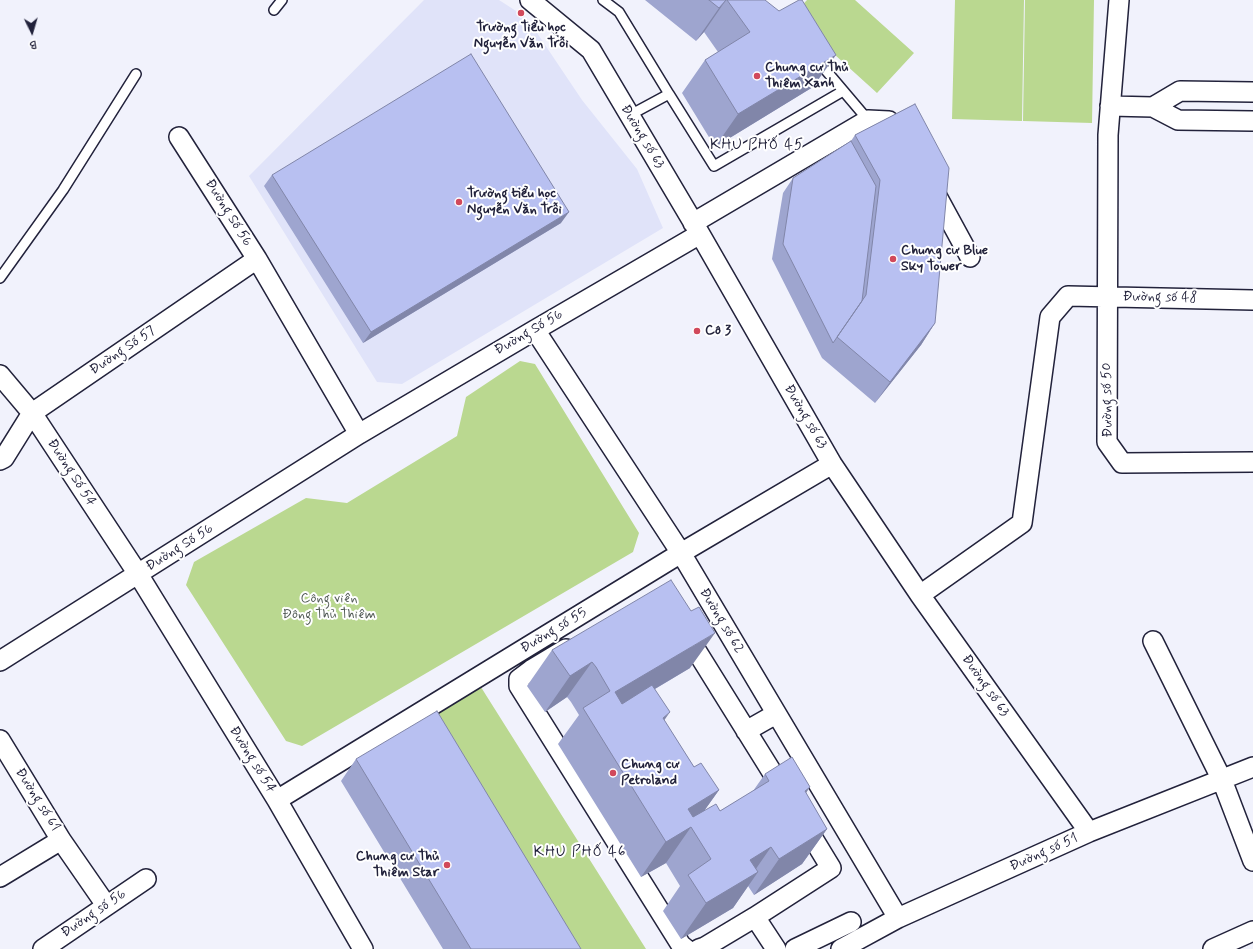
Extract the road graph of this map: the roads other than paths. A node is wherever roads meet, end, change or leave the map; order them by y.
1 (282, 0) edge
2 (530, 0) edge
3 (603, 0) edge
4 (1120, 0) edge
5 (274, 10) dead end
6 (813, 55) edge
7 (136, 74) dead end
8 (843, 91) junction
9 (1253, 92) edge
10 (669, 94) junction
11 (1110, 106) junction
12 (1153, 107) junction
13 (630, 115) junction
14 (868, 120) junction
15 (1253, 121) edge
16 (179, 137) dead end
17 (911, 149) edge
18 (926, 176) edge
19 (697, 228) junction
20 (970, 257) dead end
21 (257, 260) junction
22 (0, 278) edge
23 (1107, 298) junction
24 (1253, 300) edge
25 (535, 330) junction
26 (0, 375) edge
27 (32, 414) junction
28 (359, 434) junction
29 (2, 459) edge
30 (1253, 462) edge
31 (832, 464) junction
32 (681, 553) junction
33 (138, 574) junction
34 (920, 595) junction
35 (678, 621) edge
36 (583, 640) edge
37 (1153, 641) dead end
38 (0, 661) edge
39 (776, 714) junction
40 (746, 731) junction
41 (0, 740) edge
42 (1253, 767) edge
43 (1222, 780) junction
44 (277, 800) junction
45 (1089, 832) junction
46 (61, 840) junction
47 (1253, 860) edge
48 (0, 877) edge
49 (146, 879) dead end
50 (106, 905) junction
51 (756, 917) junction
52 (898, 918) junction
53 (851, 922) dead end
54 (1253, 931) edge
55 (43, 949) edge
56 (363, 949) edge
57 (686, 949) edge
58 (699, 949) edge
59 (776, 949) edge
60 (795, 949) edge
61 (841, 949) edge
62 (1212, 949) edge

1 - 5 lane
2 - 13 street, Đường số 63
3 - 10 lane
4 - 11 street
6 - 8 lane
7 - 22 lane
8 - 10 lane
8 - 14 lane
9 - 12 street
10 - 13 lane
11 - 12 street
11 - 23 street
12 - 15 street
13 - 19 street, Đường số 63
14 - 17 street
14 - 19 street, Đường Số 56
16 - 21 street, Đường Số 56
18 - 20 street
19 - 25 street, Đường Số 56
19 - 31 street, Đường số 63
21 - 27 street, Đường Số 57
21 - 28 street, Đường Số 56
23 - 24 street, Đường số 48
23 - 30 street, Đường số 50
23 - 34 street, Đường số 48
25 - 28 street, Đường Số 56
25 - 32 street, Đường số 62
26 - 27 street, Đường Số 54
27 - 29 street, Đường Số 57
27 - 33 street, Đường Số 54
28 - 33 street, Đường Số 56
31 - 32 street, Đường số 55
31 - 34 street, Đường số 63
32 - 39 street, Đường số 62
32 - 44 street, Đường số 55
33 - 38 street, Đường Số 56
33 - 44 street, Đường số 54
34 - 45 street, Đường số 63
35 - 40 street
36 - 57 street
37 - 43 street
39 - 40 street
39 - 52 street, Đường số 62
40 - 51 street
41 - 46 street, Đường số 61
42 - 43 street, Đường số 51
43 - 45 street, Đường số 51
43 - 47 street
44 - 56 street, Đường số 54
45 - 52 street, Đường số 51
46 - 48 street, Đường số 61
46 - 50 street, Đường số 61
49 - 50 street, Đường số 56
50 - 55 street, Đường số 56
51 - 58 street
51 - 59 street
52 - 61 street, Đường số 51
53 - 60 street
54 - 62 street

